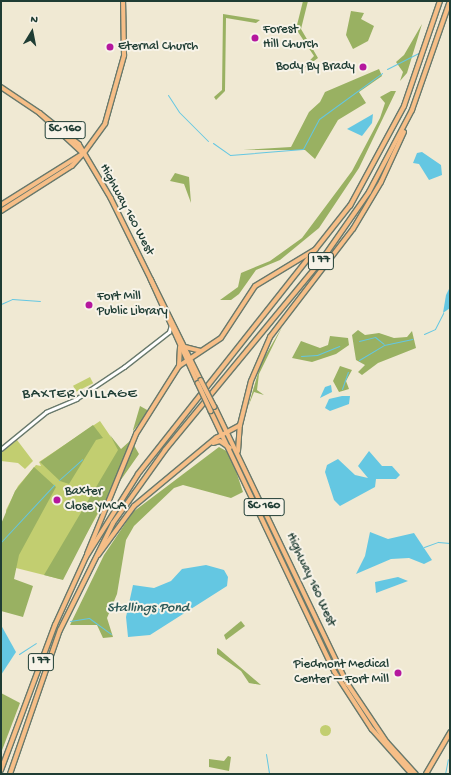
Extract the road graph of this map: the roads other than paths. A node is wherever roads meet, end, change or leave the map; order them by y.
1 (123, 1) edge
2 (440, 1) edge
3 (450, 1) edge
4 (1, 86) edge
5 (407, 122) junction
6 (84, 154) junction
7 (1, 204) edge
8 (1, 211) edge
9 (320, 246) junction
10 (150, 276) junction
11 (170, 325) junction
12 (170, 332) junction
13 (174, 334) junction
14 (180, 347) junction
15 (186, 347) junction
16 (203, 350) junction
17 (189, 360) junction
18 (179, 366) junction
19 (240, 425) junction
20 (226, 430) junction
21 (222, 433) junction
22 (207, 446) junction
23 (230, 448) junction
24 (1, 449) edge
25 (238, 451) junction
26 (86, 557) junction
27 (89, 566) junction
28 (450, 733) edge
29 (1, 770) edge
30 (10, 774) edge
31 (412, 774) edge
32 (416, 774) edge
33 (426, 774) edge

1 - 6 main road
2 - 9 highway, I 77
3 - 5 highway, I 77
4 - 6 main road, Highway 160 West / SC 160
5 - 19 highway
5 - 27 highway, I 77
6 - 7 main road
6 - 8 main road
6 - 10 main road, Highway 160 West / SC 160
9 - 16 highway
9 - 26 highway, I 77
10 - 11 main road, Highway 160 West
10 - 15 main road, Highway 160 West
11 - 12 street
11 - 13 main road, Highway 160 West
12 - 13 street
12 - 24 street
13 - 14 main road, Highway 160 West
14 - 17 main road, Highway 160 West
14 - 18 highway
15 - 16 highway
15 - 17 main road, Highway 160 West
16 - 17 highway
17 - 18 highway
17 - 20 main road, Highway 160 West, bridge
17 - 21 main road, Highway 160 West, bridge
18 - 26 highway
19 - 20 highway
19 - 25 highway
20 - 21 highway
20 - 25 main road, Highway 160 West / SC 160
21 - 22 highway
21 - 23 main road, Highway 160 West
22 - 23 highway
22 - 27 highway
23 - 31 main road, Highway 160 West / SC 160
25 - 32 main road, Highway 160 West / SC 160
26 - 29 highway, I 77
27 - 30 highway, I 77
28 - 33 main road

